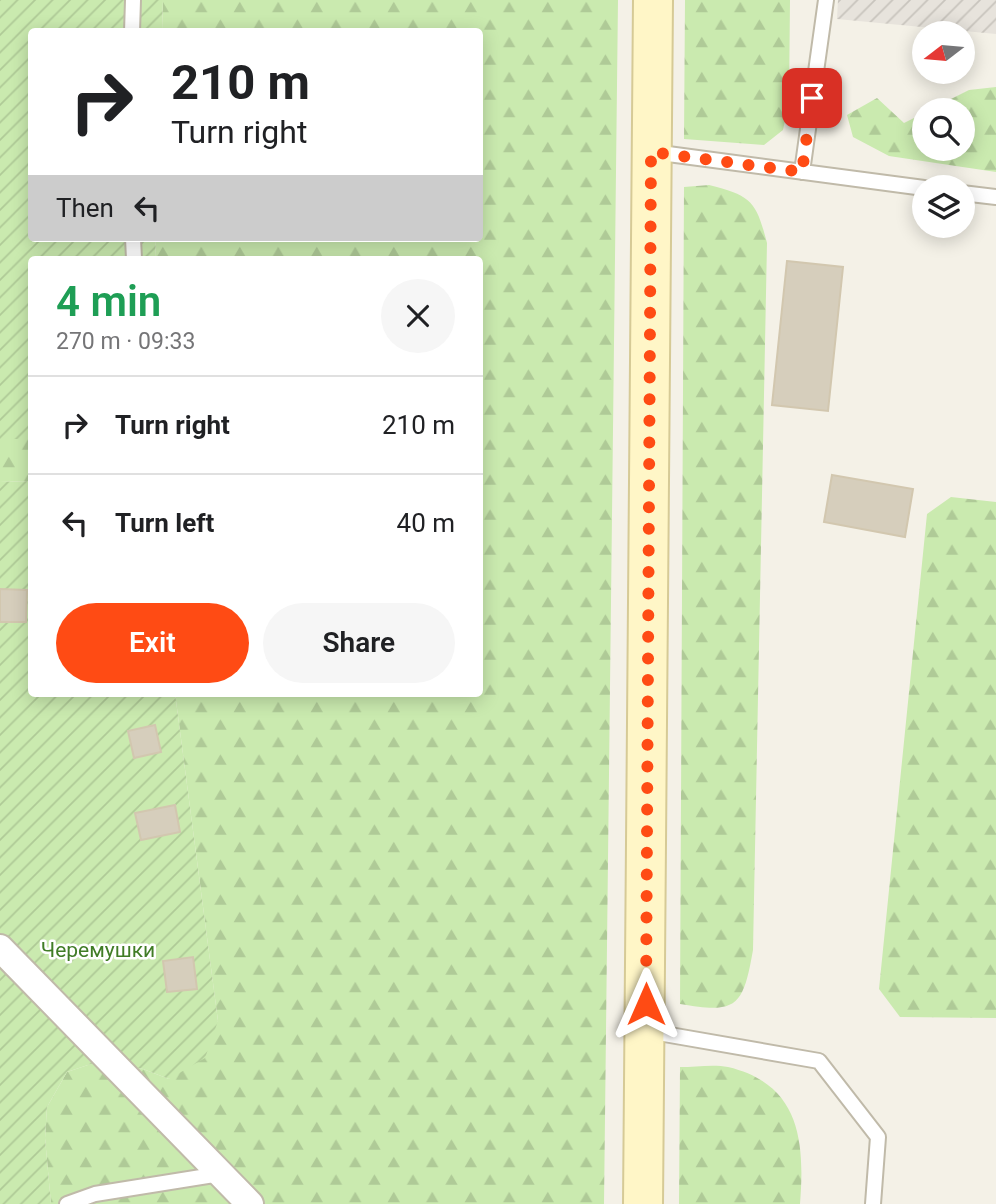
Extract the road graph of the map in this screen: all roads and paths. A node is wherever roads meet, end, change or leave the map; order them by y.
1 (133, 0) edge
2 (653, 0) edge
3 (826, 0) edge
4 (132, 28) edge
5 (651, 152) junction
6 (802, 172) junction
7 (912, 186) edge
8 (975, 195) edge
9 (996, 197) edge
10 (0, 948) edge
11 (646, 1031) junction
12 (220, 1174) junction
13 (67, 1204) edge
14 (250, 1204) edge
15 (643, 1204) edge
16 (873, 1204) edge

1 - 4 lane
2 - 5 main road
3 - 6 lane
5 - 6 lane
5 - 11 main road
6 - 7 lane
8 - 9 lane
10 - 12 street
11 - 15 main road
11 - 16 lane
12 - 13 lane
12 - 14 street

